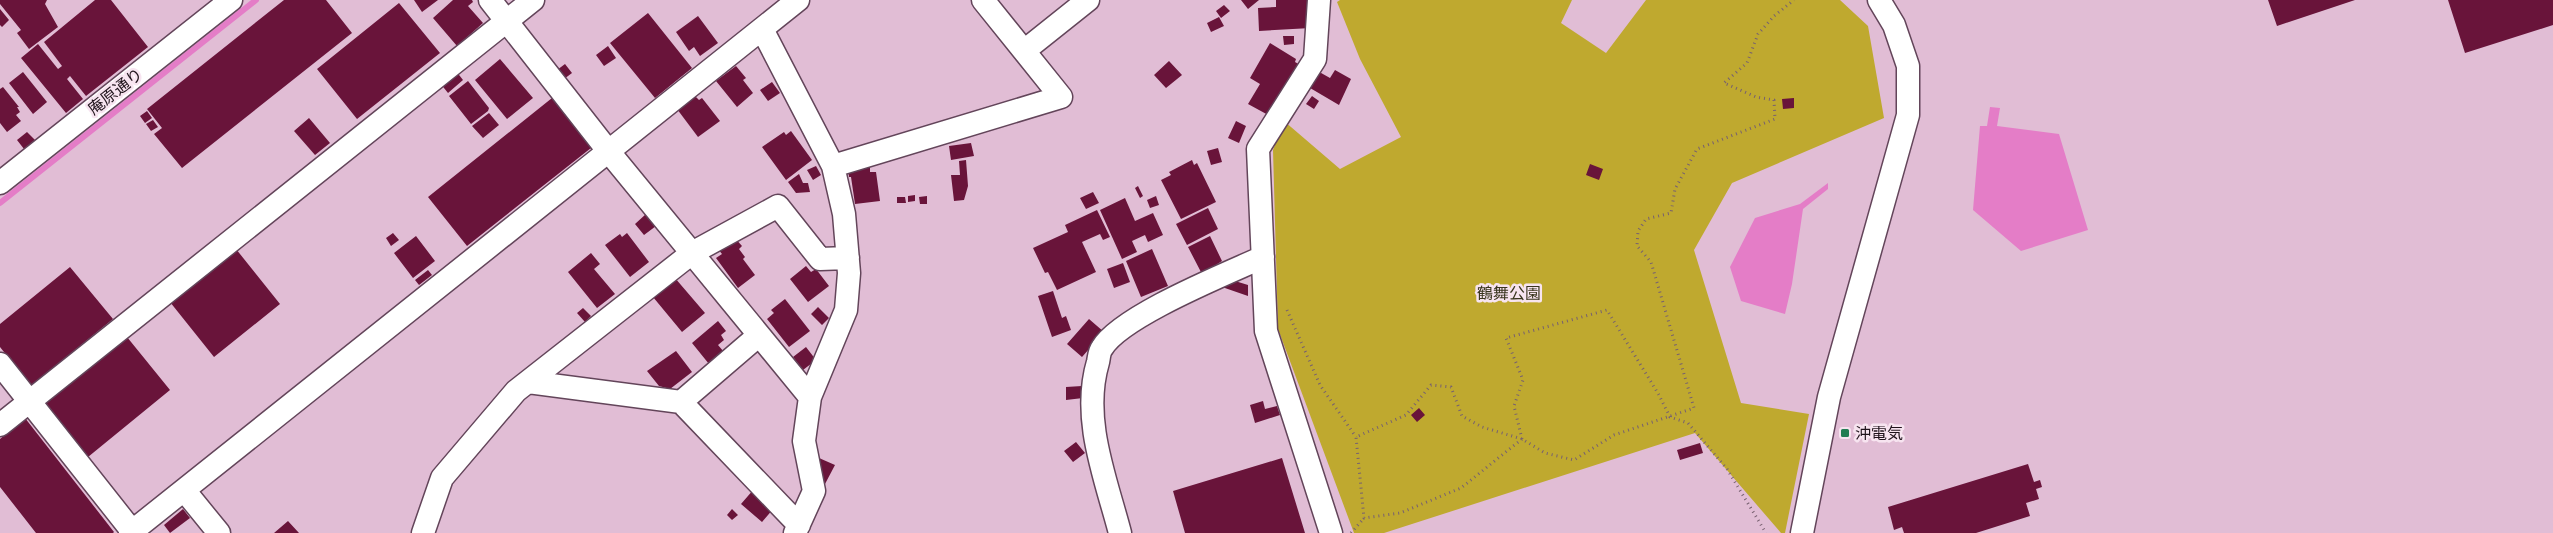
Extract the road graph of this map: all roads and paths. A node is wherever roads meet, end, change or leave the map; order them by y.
1 (231, 0) edge
2 (490, 0) edge
3 (533, 0) edge
4 (798, 0) edge
5 (983, 0) edge
6 (1088, 0) edge
7 (1319, 0) edge
8 (1794, 0) edge
9 (1879, 0) edge
10 (506, 21) junction
11 (762, 30) junction
12 (1024, 51) junction
13 (609, 152) junction
14 (833, 166) junction
15 (0, 183) edge
16 (692, 253) junction
17 (1263, 257) junction
18 (848, 258) junction
19 (1283, 301) dead end
20 (759, 335) junction
21 (0, 364) edge
22 (528, 382) junction
23 (810, 397) junction
24 (30, 402) junction
25 (681, 402) junction
26 (1670, 417) junction
27 (0, 425) edge
28 (1356, 437) junction
29 (1522, 439) junction
30 (184, 490) junction
31 (1364, 518) junction
32 (797, 529) edge
33 (131, 532) edge
34 (219, 533) edge
35 (423, 533) edge
36 (1120, 533) edge
37 (1331, 533) edge
38 (1351, 533) edge
39 (1766, 533) edge
40 (1802, 533) edge

1 - 15 street, 庵原通り
2 - 10 street
3 - 10 street
4 - 11 street
5 - 12 street
6 - 12 street
7 - 17 street
8 - 26 path
9 - 40 street
10 - 13 street
10 - 24 street
11 - 13 street
11 - 14 street
12 - 14 street
13 - 16 street
13 - 30 street
14 - 18 street
16 - 18 street
16 - 20 street
16 - 22 street
17 - 36 street
17 - 37 street
18 - 23 street
19 - 28 path
20 - 23 street
20 - 25 street
21 - 24 street
22 - 25 street
22 - 35 street
23 - 32 street
24 - 27 street
24 - 33 street
25 - 32 street
26 - 29 path
26 - 29 path
26 - 39 path
28 - 29 path
28 - 31 path
29 - 31 path
30 - 33 street
30 - 34 street
31 - 38 path

